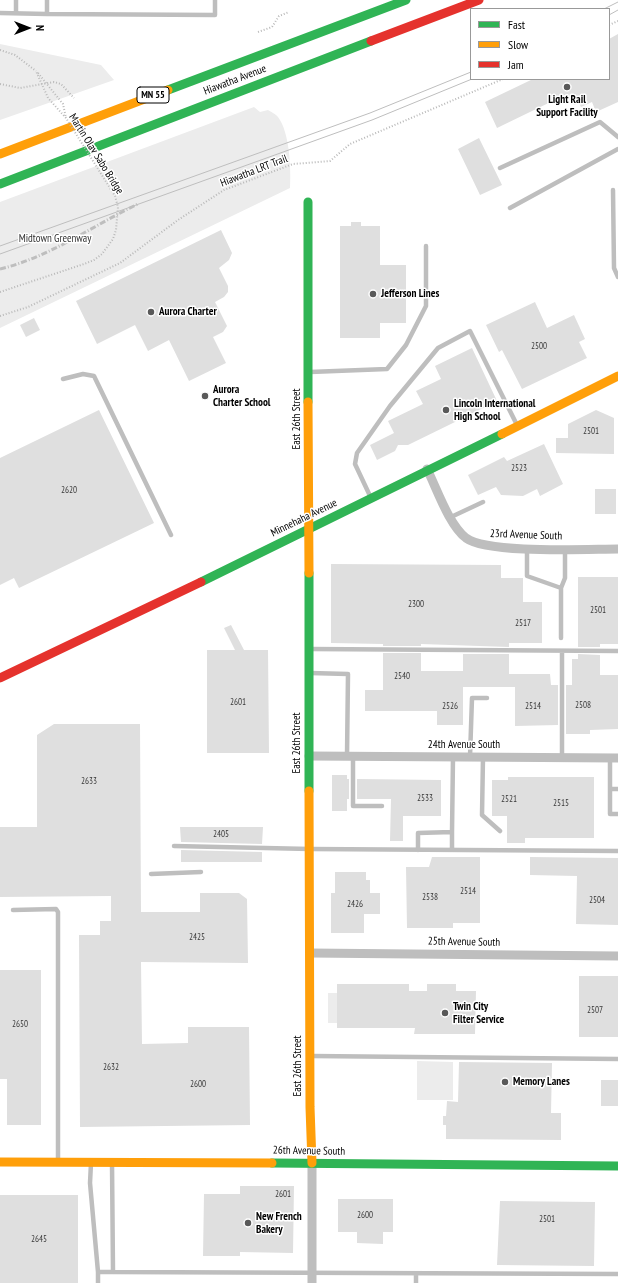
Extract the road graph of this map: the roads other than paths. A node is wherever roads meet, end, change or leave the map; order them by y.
1 (16, 0) edge
2 (47, 0) edge
3 (215, 0) edge
4 (406, 0) edge
5 (478, 1) edge
6 (0, 13) edge
7 (16, 13) junction
8 (47, 14) junction
9 (618, 137) edge
10 (618, 149) edge
11 (0, 154) edge
12 (500, 168) dead end
13 (0, 184) edge
14 (613, 190) dead end
15 (308, 202) dead end
16 (510, 208) dead end
17 (426, 246) dead end
18 (618, 277) edge
19 (308, 372) junction
20 (618, 376) edge
21 (63, 379) dead end
22 (517, 426) junction
23 (427, 469) junction
24 (370, 498) junction
25 (483, 502) dead end
26 (451, 517) junction
27 (310, 529) junction
28 (171, 535) dead end
29 (528, 548) junction
30 (565, 548) junction
31 (618, 549) edge
32 (561, 588) junction
33 (561, 638) dead end
34 (309, 649) junction
35 (562, 651) junction
36 (618, 651) edge
37 (309, 673) junction
38 (0, 678) edge
39 (487, 698) dead end
40 (309, 756) junction
41 (350, 756) junction
42 (453, 757) junction
43 (470, 757) junction
44 (483, 757) junction
45 (562, 758) junction
46 (614, 758) edge
47 (610, 789) junction
48 (618, 789) edge
49 (382, 806) dead end
50 (618, 814) edge
51 (500, 831) dead end
52 (452, 832) junction
53 (174, 846) dead end
54 (310, 849) junction
55 (418, 850) junction
56 (452, 850) junction
57 (618, 851) edge
58 (201, 872) dead end
59 (151, 874) dead end
60 (13, 910) dead end
61 (310, 953) junction
62 (618, 956) edge
63 (310, 1056) junction
64 (618, 1059) edge
65 (58, 1161) junction
66 (90, 1161) junction
67 (112, 1161) junction
68 (0, 1162) edge
69 (312, 1164) junction
70 (618, 1166) edge
71 (98, 1272) junction
72 (113, 1272) junction
73 (416, 1274) junction
74 (618, 1274) edge
75 (312, 1278) edge
76 (98, 1283) edge
77 (416, 1283) edge

1 - 7 lane
2 - 8 lane
3 - 8 lane
4 - 11 main road, Hiawatha Avenue / MN 55
5 - 13 main road, Hiawatha Avenue / MN 55
6 - 7 lane
7 - 8 lane
9 - 12 lane
10 - 16 lane
14 - 18 lane
15 - 19 main road, East 26th Street
17 - 19 lane
19 - 27 main road, East 26th Street
20 - 22 main road, Minnehaha Avenue
21 - 28 lane
22 - 23 main road, Minnehaha Avenue
22 - 24 lane
23 - 24 main road, Minnehaha Avenue
23 - 26 street, 23rd Avenue South
24 - 27 main road, Minnehaha Avenue
25 - 26 lane
26 - 29 street, 23rd Avenue South
27 - 34 main road, East 26th Street
27 - 38 main road, Minnehaha Avenue
29 - 30 street, 23rd Avenue South
29 - 32 lane
30 - 31 street, 23rd Avenue South
30 - 32 lane
32 - 33 lane
34 - 35 lane
34 - 37 main road, East 26th Street
35 - 36 lane
35 - 45 lane
37 - 40 main road, East 26th Street
37 - 41 lane
39 - 43 lane
40 - 41 street, 24th Avenue South
40 - 54 main road, East 26th Street
41 - 42 street, 24th Avenue South
41 - 49 lane
42 - 43 street, 24th Avenue South
42 - 52 lane
43 - 44 street, 24th Avenue South
44 - 45 street, 24th Avenue South
44 - 51 lane
45 - 46 street, 24th Avenue South
46 - 47 lane
47 - 48 lane
47 - 50 lane
52 - 55 lane
52 - 56 lane
53 - 54 lane
54 - 55 lane
54 - 61 main road, East 26th Street
55 - 56 lane
56 - 57 lane
58 - 59 lane
60 - 65 lane
61 - 62 street, 25th Avenue South
61 - 63 main road, East 26th Street
63 - 64 lane
63 - 69 main road, East 26th Street
65 - 66 main road, 26th Avenue South
65 - 68 main road, 26th Avenue South
66 - 67 main road, 26th Avenue South
66 - 71 lane
67 - 69 main road, 26th Avenue South
67 - 72 lane
69 - 70 main road, 26th Avenue South
69 - 75 street, East 26th Street
71 - 72 lane
71 - 76 lane
72 - 75 lane
73 - 74 lane
73 - 75 lane
73 - 77 lane

